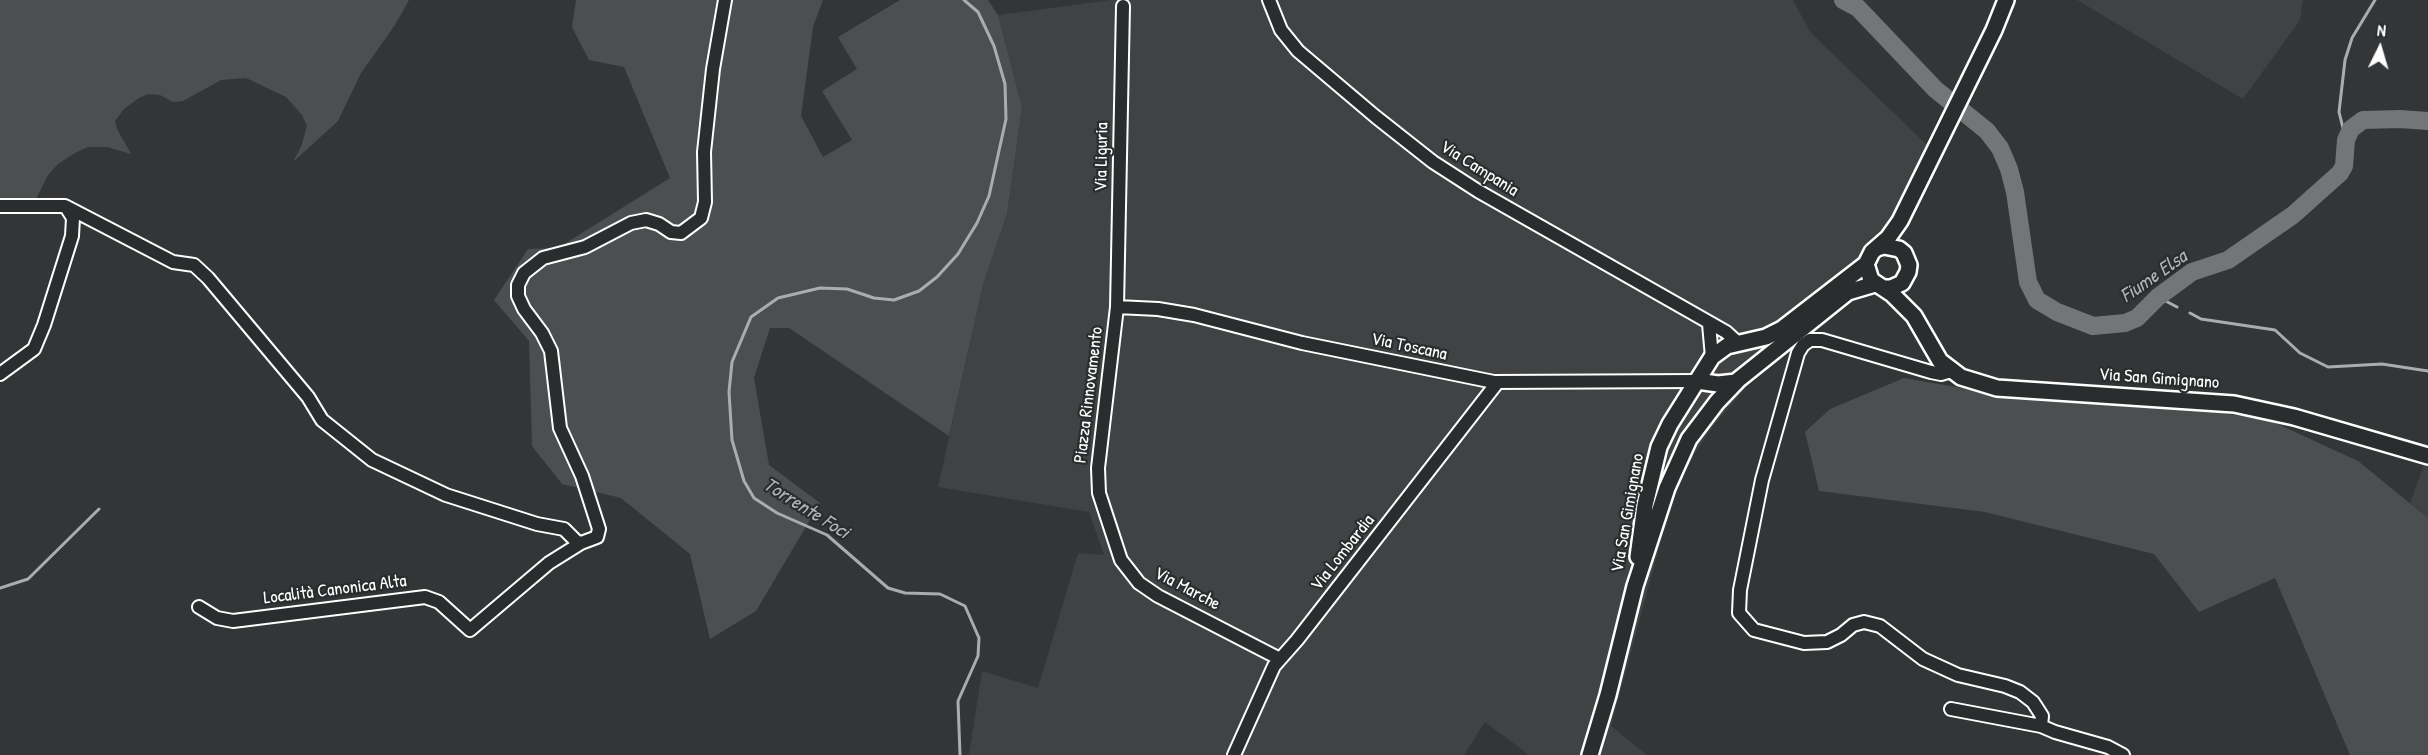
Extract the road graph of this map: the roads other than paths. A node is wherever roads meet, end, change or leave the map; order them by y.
1 (725, 0) edge
2 (1269, 0) edge
3 (2006, 0) edge
4 (1123, 6) dead end
5 (0, 206) edge
6 (65, 206) junction
7 (1906, 207) junction
8 (1877, 248) junction
9 (1904, 253) junction
10 (1866, 264) junction
11 (1906, 278) junction
12 (1880, 286) junction
13 (1117, 308) junction
14 (1914, 316) junction
15 (1709, 324) junction
16 (1738, 343) junction
17 (1712, 357) junction
18 (1951, 371) junction
19 (1748, 372) junction
20 (0, 374) edge
21 (1697, 381) junction
22 (1736, 382) junction
23 (1497, 383) junction
24 (2428, 456) edge
25 (1098, 488) joint
26 (581, 543) junction
27 (1635, 586) junction
28 (199, 607) dead end
29 (1280, 658) junction
30 (1951, 709) dead end
31 (2041, 726) junction
32 (1234, 755) edge
33 (1590, 755) edge
34 (2123, 755) edge

1 - 26 street
2 - 15 street, Via Campania
3 - 7 main road, Via San Gimignano
4 - 13 street, Via Liguria
5 - 6 street
6 - 20 street
6 - 26 street
7 - 8 main road, Via San Gimignano
7 - 9 main road, Via San Gimignano
8 - 9 main road
8 - 10 main road, Via San Gimignano
9 - 11 main road, Via San Gimignano
10 - 12 main road, Via San Gimignano
10 - 16 main road, Via San Gimignano
11 - 12 main road, Via San Gimignano
11 - 14 main road, Via San Gimignano
12 - 14 main road, Via San Gimignano
12 - 19 main road, Via San Gimignano
13 - 23 street, Via Toscana
13 - 25 street, Piazza Rinnovamento
14 - 18 main road, Via San Gimignano
15 - 16 street, Via Campania
15 - 17 street
16 - 17 main road, Via San Gimignano
16 - 19 main road
17 - 21 main road, Via San Gimignano
18 - 24 main road, Via San Gimignano
18 - 31 street
19 - 22 main road, Via San Gimignano
21 - 22 main road
21 - 23 street, Via Toscana
21 - 27 main road, Via San Gimignano
22 - 27 main road, Via San Gimignano
23 - 29 street, Via Lombardia
25 - 29 street, Via Marche
26 - 28 street, Località Canonica Alta
27 - 33 main road, Via San Gimignano
29 - 32 street, Via Lombardia
30 - 31 street
31 - 34 street

